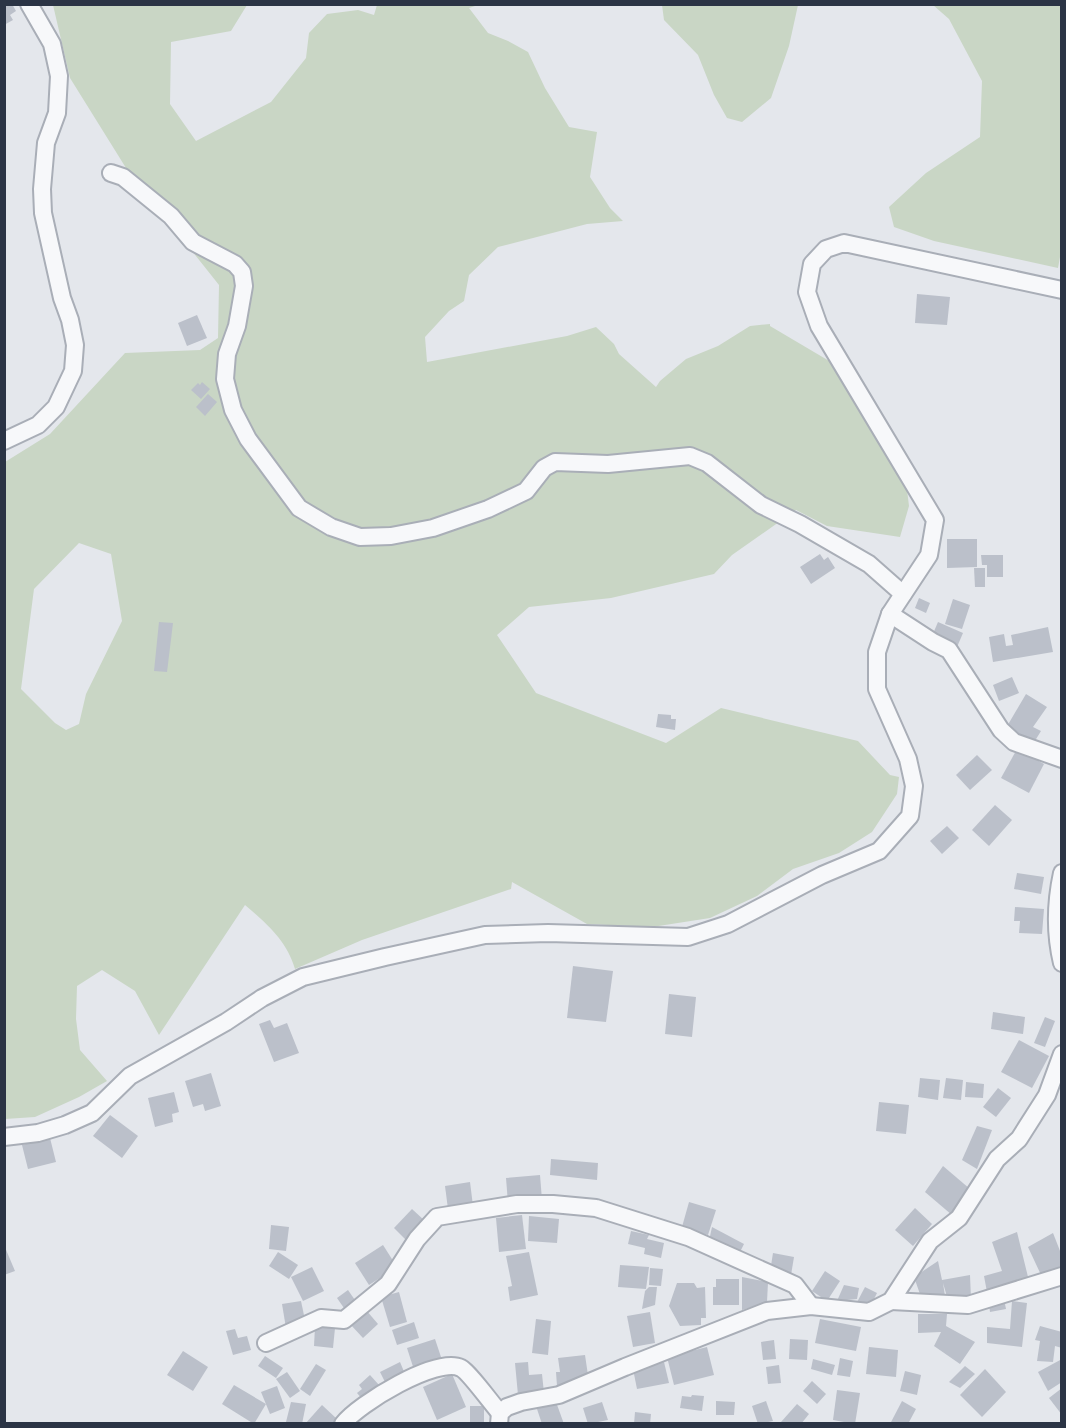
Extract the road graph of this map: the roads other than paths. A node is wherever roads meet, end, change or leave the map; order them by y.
1 (29, 4) edge
2 (111, 173) dead end
3 (1062, 290) edge
4 (4, 441) edge
5 (903, 594) junction
6 (890, 614) junction
7 (1062, 759) edge
8 (1062, 873) edge
9 (1062, 963) edge
10 (1062, 1054) edge
11 (4, 1137) edge
12 (1062, 1276) edge
13 (891, 1301) junction
14 (811, 1306) junction
15 (266, 1343) dead end
16 (500, 1418) edge
17 (343, 1424) edge

1 - 4 street
2 - 5 street
3 - 5 street
5 - 6 street
6 - 7 street
6 - 11 street
8 - 9 street
10 - 13 street
12 - 13 street
13 - 14 street
14 - 15 street
14 - 16 street
16 - 17 street

